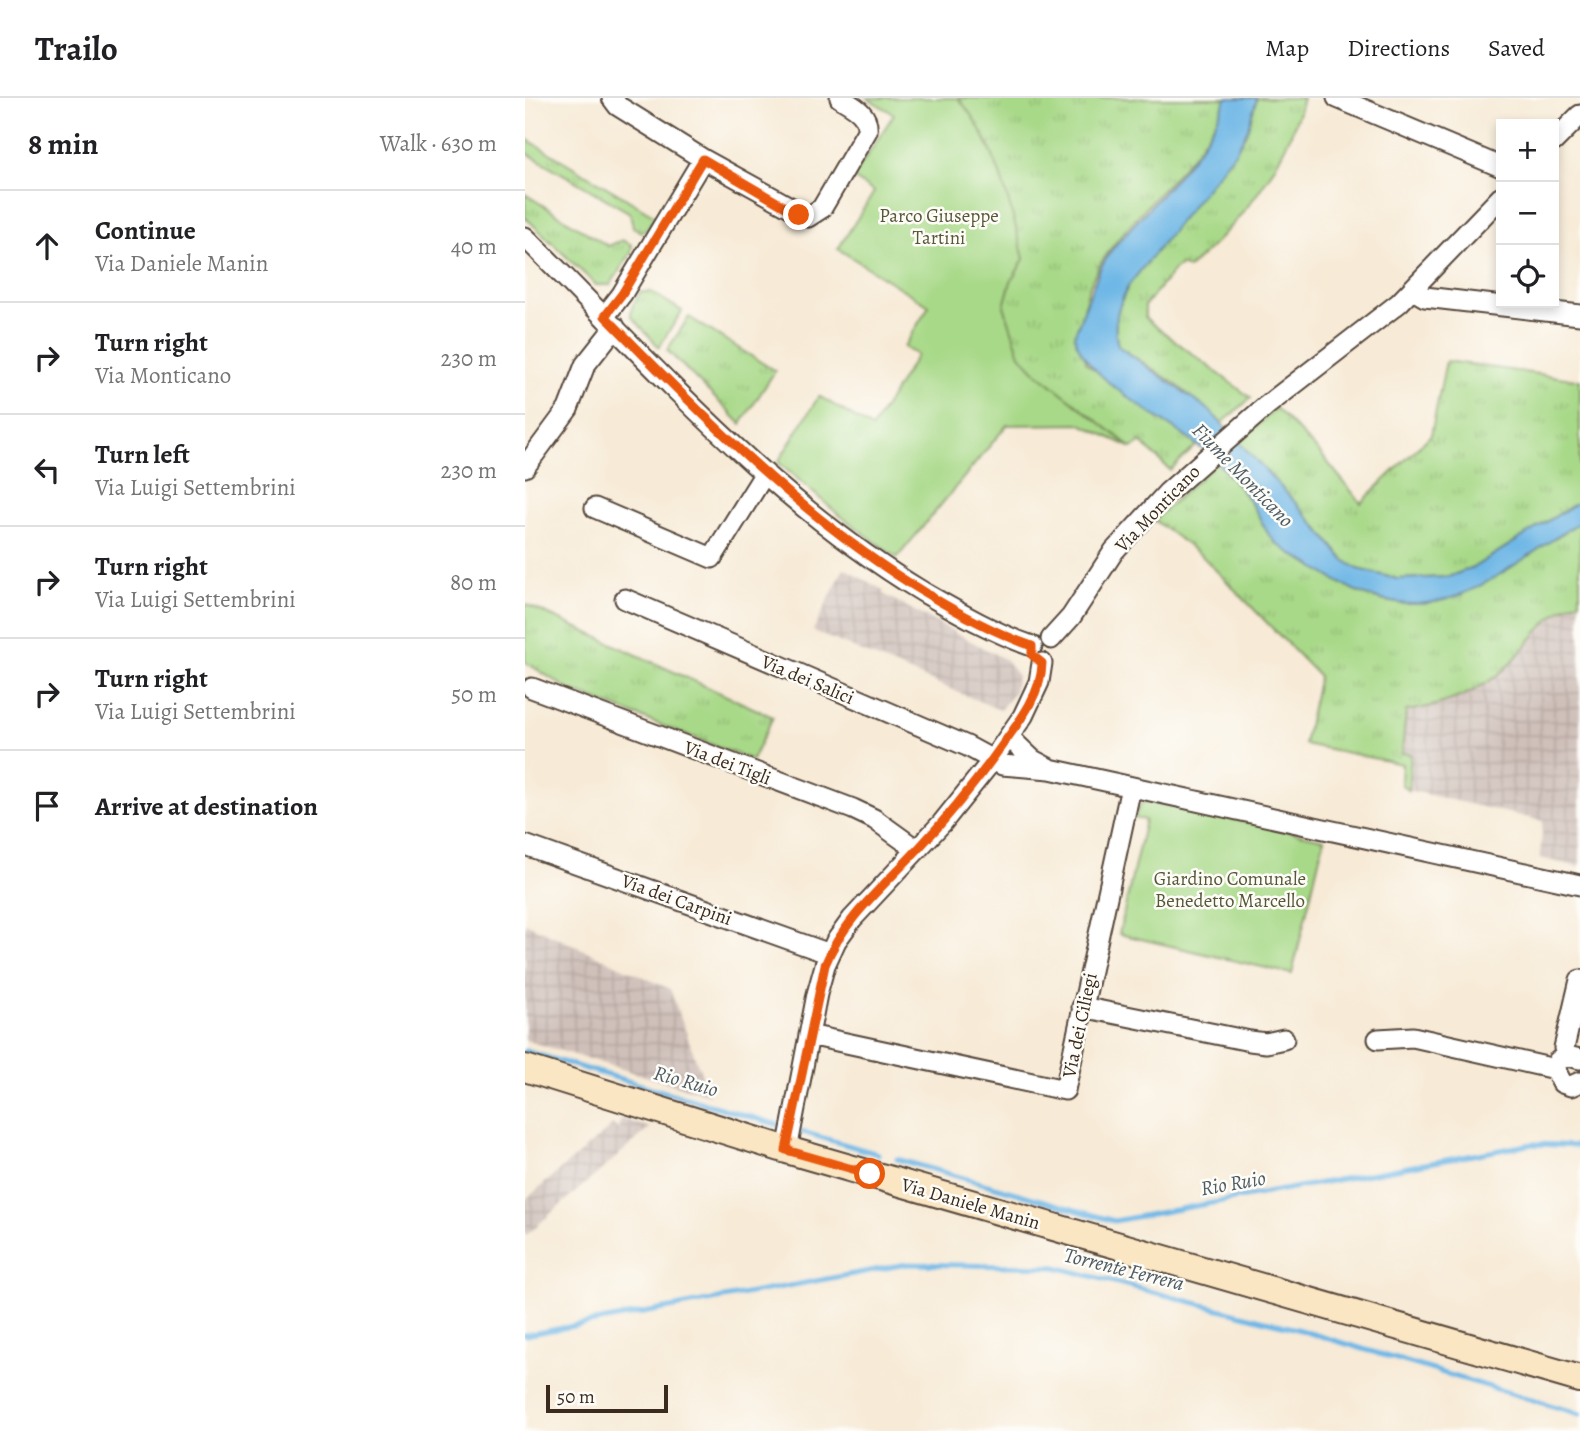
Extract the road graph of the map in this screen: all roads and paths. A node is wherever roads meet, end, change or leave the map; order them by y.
1 (612, 98) edge
2 (840, 98) edge
3 (1337, 98) edge
4 (1580, 115) edge
5 (1559, 136) edge
6 (703, 159) junction
7 (1496, 165) edge
8 (1496, 202) edge
9 (525, 237) edge
10 (1413, 290) junction
11 (1580, 315) edge
12 (610, 321) junction
13 (525, 467) edge
14 (765, 473) junction
15 (595, 508) dead end
16 (625, 599) dead end
17 (1042, 649) junction
18 (532, 688) dead end
19 (1009, 737) junction
20 (991, 762) junction
21 (1050, 769) junction
22 (1131, 787) junction
23 (525, 845) edge
24 (917, 850) junction
25 (1580, 885) edge
26 (829, 954) junction
27 (1580, 980) edge
28 (1082, 1007) junction
29 (809, 1035) junction
30 (1284, 1039) dead end
31 (1378, 1039) dead end
32 (1567, 1062) edge
33 (525, 1068) edge
34 (1580, 1082) edge
35 (789, 1134) junction
36 (1580, 1379) edge

1 - 6 street
2 - 6 street
3 - 7 street
4 - 5 street
6 - 12 street
8 - 10 street, Via Monticano
9 - 12 street
10 - 11 street
10 - 17 street, Via Monticano
12 - 13 street
12 - 14 street
14 - 15 street
14 - 17 street
16 - 20 street, Via dei Salici
17 - 19 street, Via Monticano
18 - 24 street, Via dei Tigli
19 - 20 street, Via Monticano
19 - 21 street
20 - 21 street
20 - 24 street, Via Monticano
21 - 22 street
22 - 25 street
22 - 28 street, Via dei Ciliegi
23 - 26 street, Via dei Carpini
24 - 26 street, Via Monticano
26 - 29 street, Via Monticano
27 - 32 street
28 - 29 street, Via dei Ciliegi
28 - 30 street
29 - 35 street, Via Monticano
31 - 32 street
32 - 34 street
33 - 35 main road, Via Daniele Manin
35 - 36 main road, Via Daniele Manin

